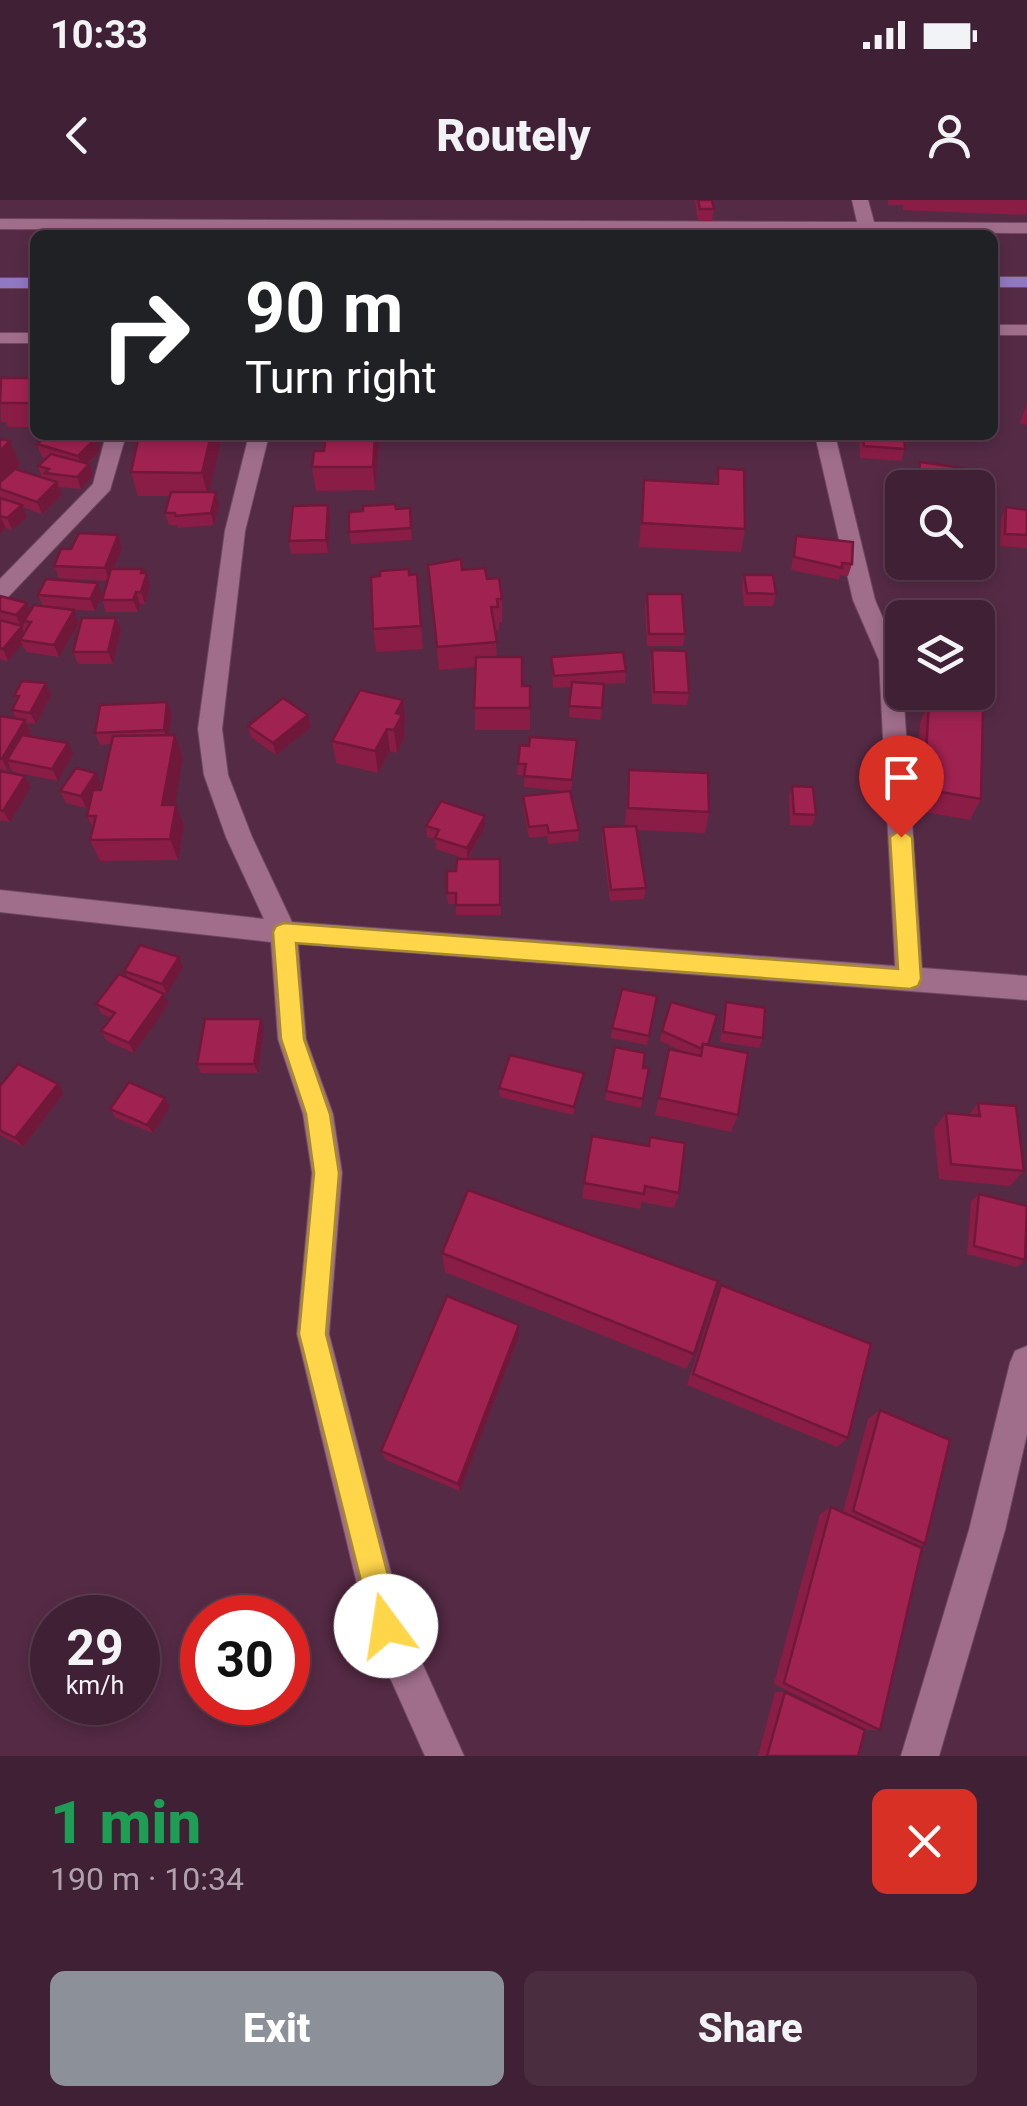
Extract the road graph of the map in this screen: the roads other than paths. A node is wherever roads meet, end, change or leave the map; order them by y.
1 (860, 200) edge
2 (338, 205) dead end
3 (0, 224) edge
4 (866, 228) junction
5 (1027, 228) edge
6 (320, 229) edge
7 (998, 282) edge
8 (1027, 282) edge
9 (0, 283) edge
10 (30, 283) edge
11 (998, 330) edge
12 (1027, 330) edge
13 (0, 338) edge
14 (30, 338) edge
15 (115, 440) edge
16 (258, 440) edge
17 (826, 440) edge
18 (0, 592) edge
19 (0, 901) edge
20 (284, 932) junction
21 (910, 979) junction
22 (1027, 988) edge
23 (1027, 1363) edge
24 (444, 1756) edge
25 (920, 1756) edge

1 - 4 street
2 - 6 street
3 - 6 street
4 - 5 street
4 - 6 street
7 - 8 main road
9 - 10 main road
11 - 12 street
13 - 14 street
15 - 18 street
16 - 20 street
17 - 21 street
19 - 20 street
20 - 21 street
20 - 24 street
21 - 22 street
23 - 25 street

